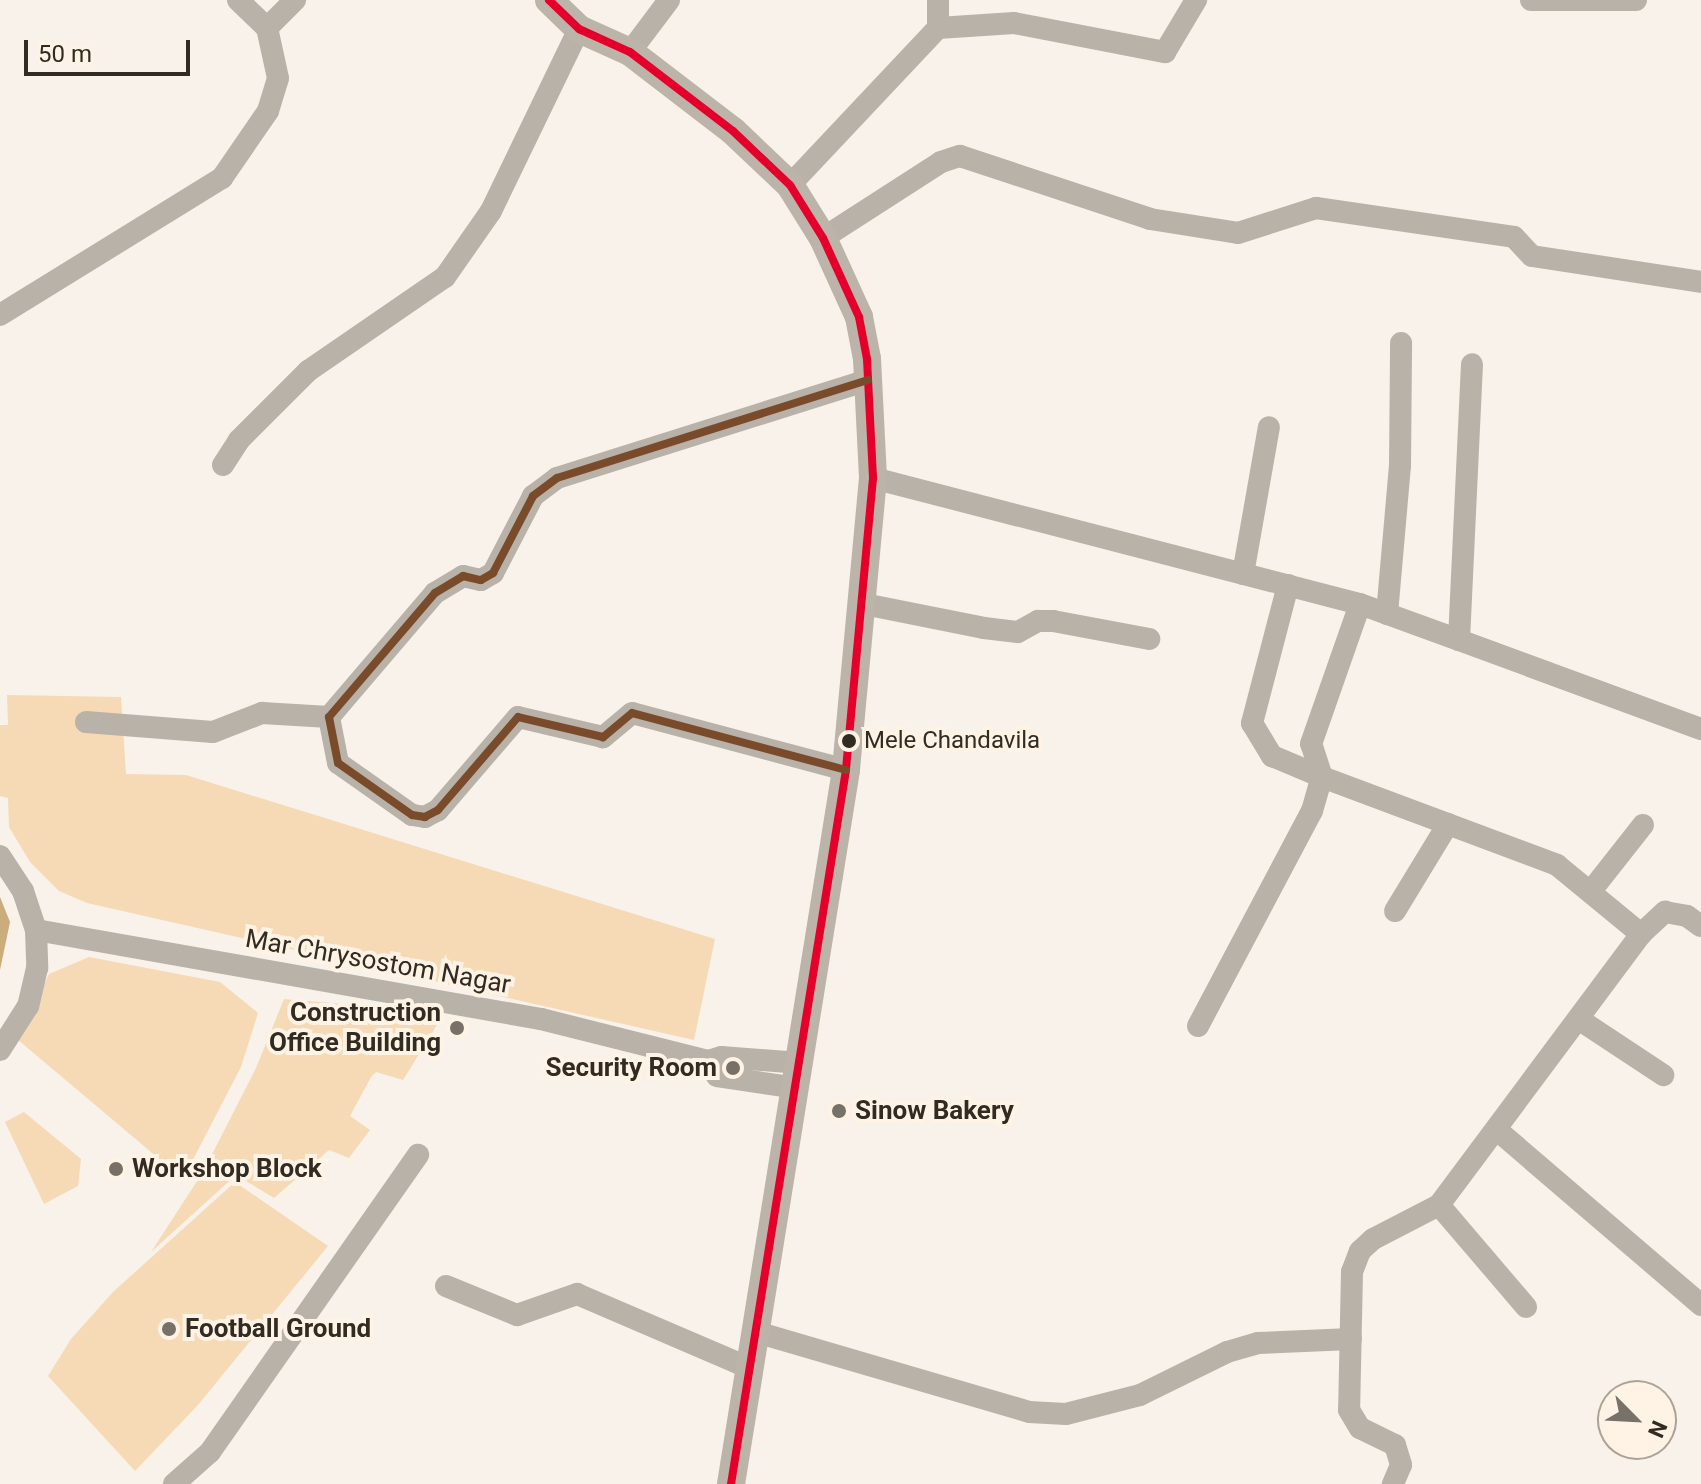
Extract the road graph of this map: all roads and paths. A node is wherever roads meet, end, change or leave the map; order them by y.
1 (238, 0) edge
2 (295, 0) edge
3 (549, 0) edge
4 (669, 0) edge
5 (938, 0) edge
6 (1196, 0) edge
7 (1540, 0) edge
8 (1636, 0) edge
9 (1584, 1) edge
10 (267, 28) junction
11 (938, 28) junction
12 (579, 29) junction
13 (630, 52) junction
14 (790, 185) junction
15 (823, 238) junction
16 (1701, 282) edge
17 (0, 315) edge
18 (1401, 343) dead end
19 (1472, 364) dead end
20 (868, 380) junction
21 (1269, 427) dead end
22 (223, 465) dead end
23 (873, 478) junction
24 (1243, 574) junction
25 (1288, 585) junction
26 (864, 604) junction
27 (1360, 604) junction
28 (1387, 614) junction
29 (1149, 639) dead end
30 (1459, 640) junction
31 (329, 717) junction
32 (86, 722) dead end
33 (1701, 729) edge
34 (846, 770) junction
35 (1322, 777) junction
36 (1448, 824) junction
37 (1643, 825) dead end
38 (0, 856) edge
39 (1591, 891) junction
40 (1395, 911) dead end
41 (1701, 926) edge
42 (36, 930) junction
43 (1641, 934) junction
44 (1580, 1020) junction
45 (1198, 1026) dead end
46 (0, 1050) edge
47 (798, 1075) junction
48 (1663, 1075) dead end
49 (1497, 1130) junction
50 (418, 1155) dead end
51 (1439, 1205) junction
52 (446, 1286) dead end
53 (1701, 1305) edge
54 (1526, 1307) dead end
55 (756, 1332) junction
56 (1351, 1339) junction
57 (750, 1368) junction
58 (174, 1484) edge
59 (731, 1484) edge
60 (1393, 1484) edge

1 - 10 street
2 - 10 street
3 - 12 main road
4 - 13 street
5 - 11 street
6 - 11 street
7 - 9 street
8 - 9 street
10 - 17 street
11 - 14 street
12 - 13 main road
12 - 22 street
13 - 14 main road
14 - 15 main road
15 - 16 street
15 - 20 main road
18 - 28 street
19 - 30 street
20 - 23 main road
20 - 31 street
21 - 24 street
23 - 24 street
23 - 26 main road
24 - 25 street
25 - 27 street
25 - 35 street
26 - 29 street
26 - 34 main road
27 - 28 street
27 - 35 street
28 - 30 street
30 - 33 street
31 - 32 street
31 - 34 street
34 - 47 main road
35 - 36 street
35 - 45 street
36 - 39 street
36 - 40 street
37 - 39 street
38 - 42 street
39 - 43 street
41 - 43 street
42 - 46 street
42 - 47 street, Mar Chrysostom Nagar
43 - 44 street
44 - 48 street
44 - 49 street
47 - 55 main road
49 - 51 street
49 - 53 street
50 - 58 street
51 - 54 street
51 - 56 street
52 - 57 street
55 - 56 street
55 - 57 main road
56 - 60 street
57 - 59 main road

